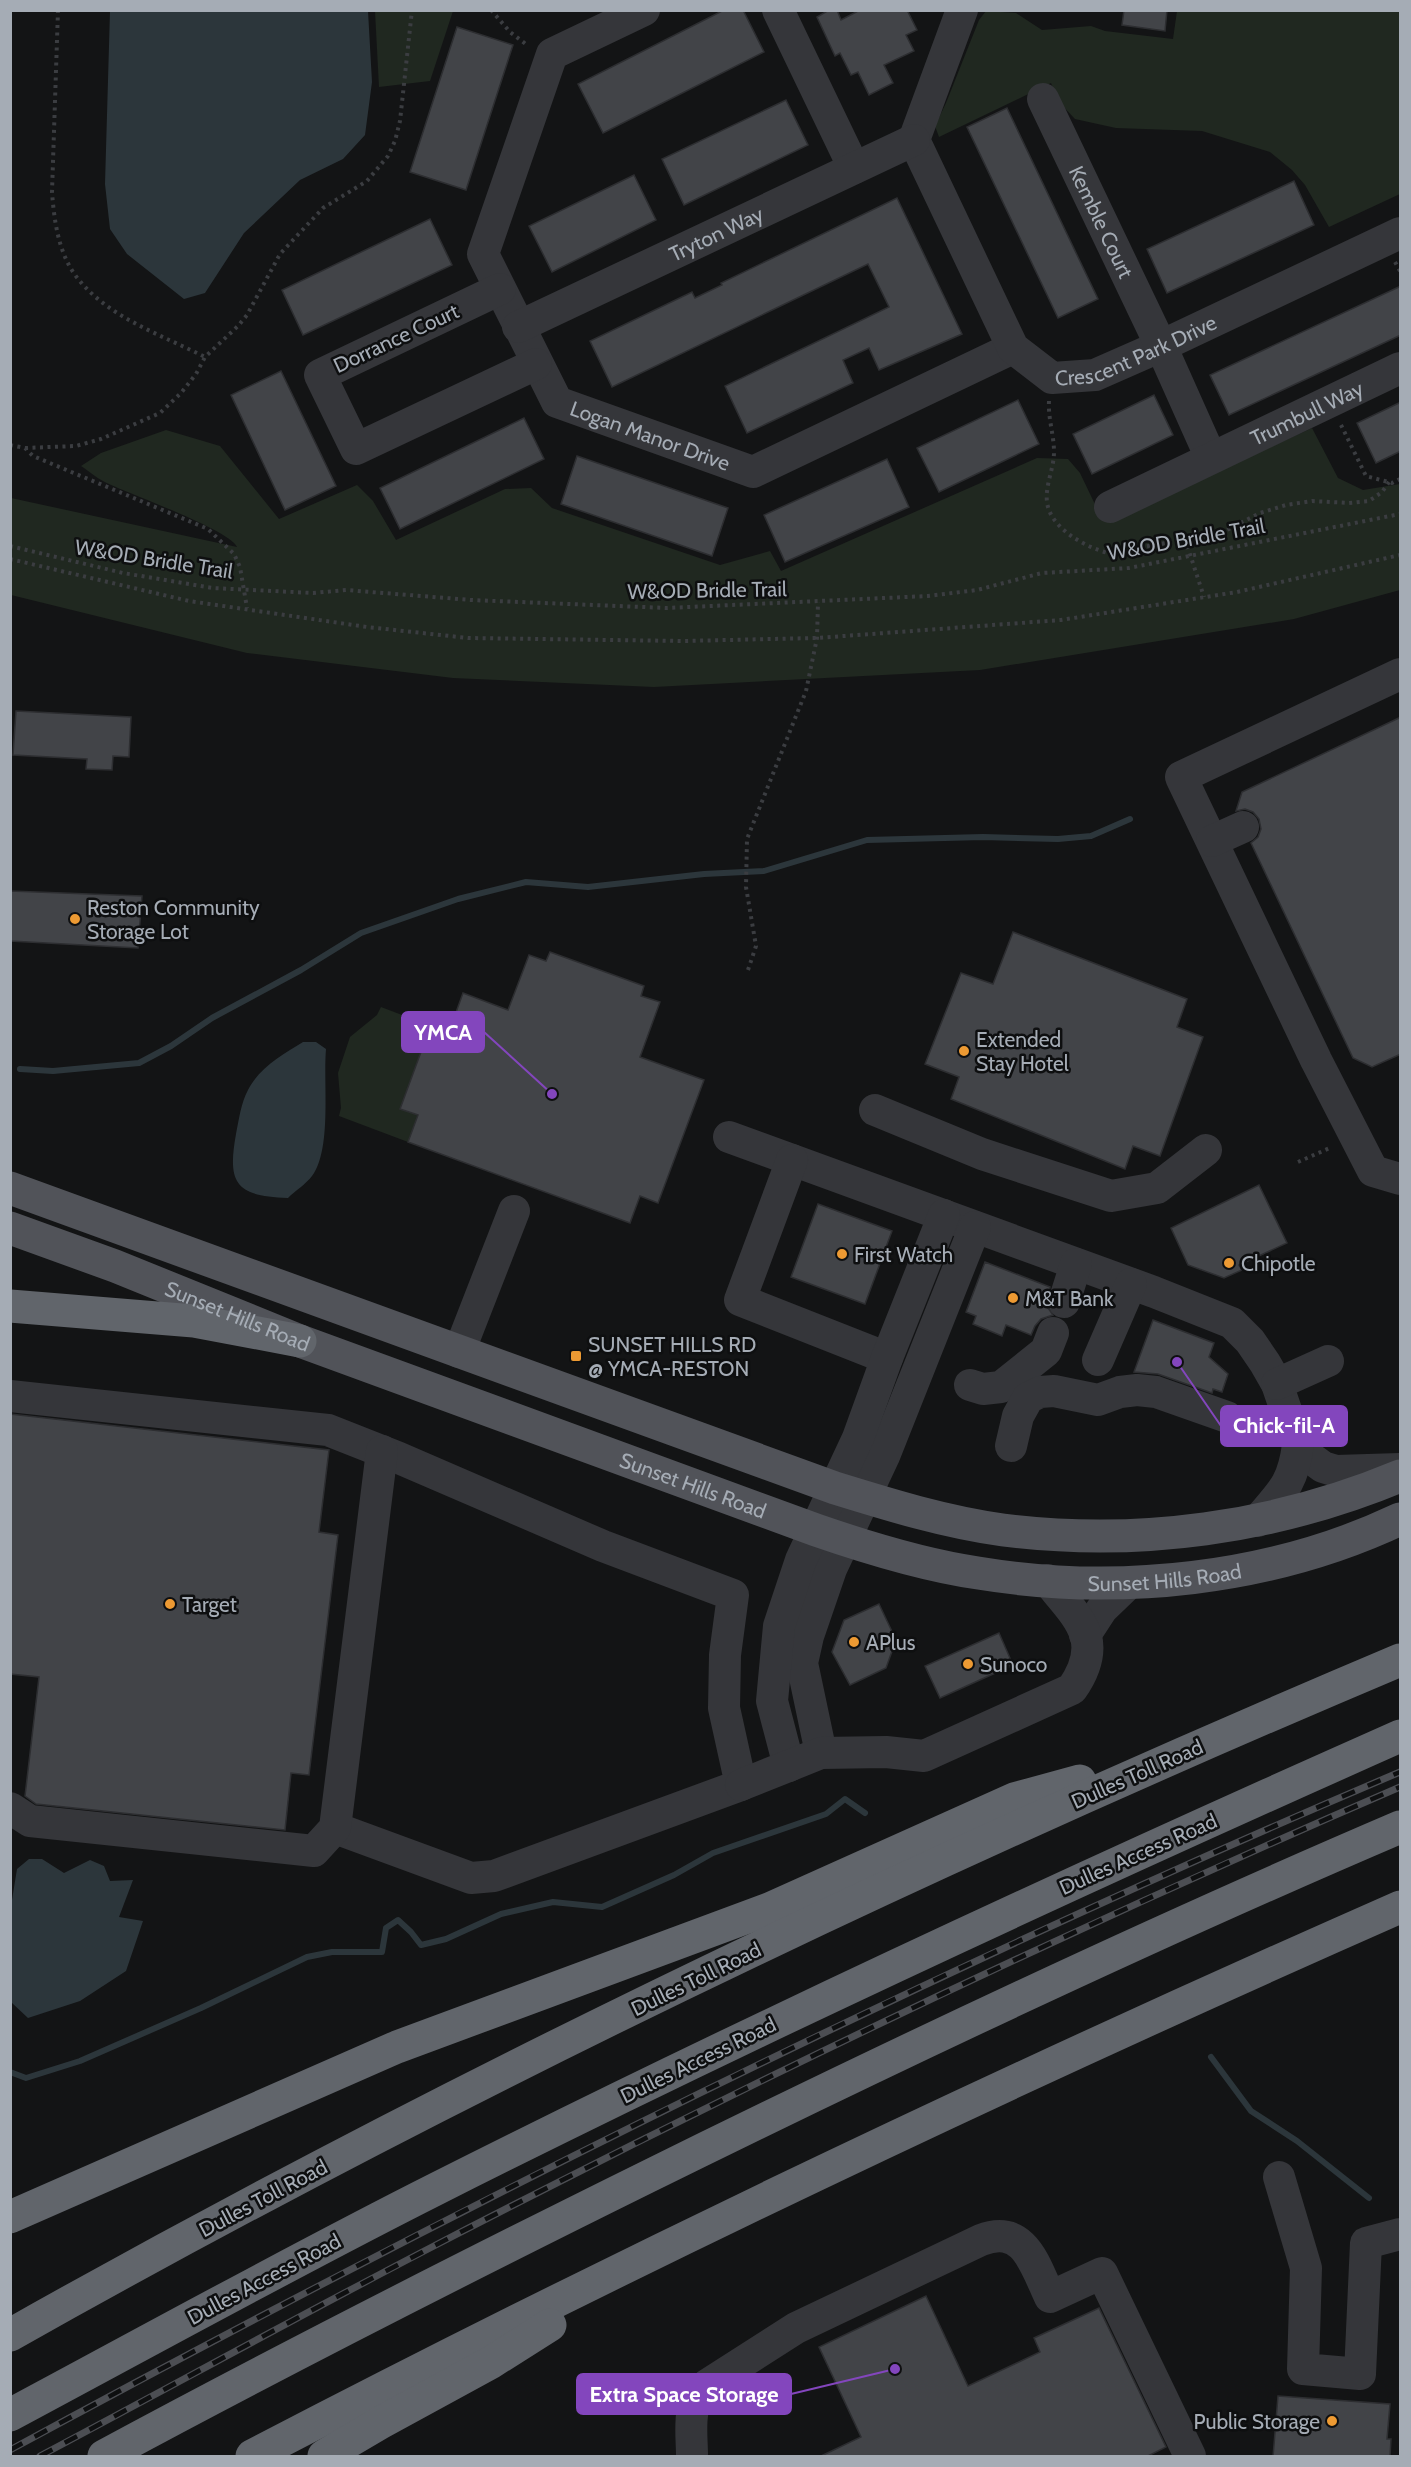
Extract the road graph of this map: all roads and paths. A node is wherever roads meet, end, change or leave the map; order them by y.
1 (58, 10) edge
2 (412, 10) edge
3 (491, 10) edge
4 (644, 10) edge
5 (778, 10) edge
6 (962, 10) edge
7 (533, 50) dead end
8 (1042, 99) dead end
9 (914, 140) junction
10 (854, 168) junction
11 (1398, 247) edge
12 (1401, 271) edge
13 (500, 289) junction
14 (518, 327) junction
15 (1161, 346) junction
16 (1012, 348) junction
17 (205, 357) junction
18 (536, 364) junction
19 (1401, 368) edge
20 (1050, 401) dead end
21 (1338, 423) dead end
22 (10, 445) edge
23 (25, 448) junction
24 (1211, 458) junction
25 (1401, 480) edge
26 (1389, 482) junction
27 (1110, 507) dead end
28 (1401, 514) edge
29 (1185, 539) junction
30 (10, 546) edge
31 (1401, 555) edge
32 (1189, 556) junction
33 (10, 559) edge
34 (244, 588) junction
35 (1204, 597) junction
36 (818, 602) junction
37 (247, 608) junction
38 (817, 638) junction
39 (1401, 674) edge
40 (1243, 826) dead end
41 (1212, 841) junction
42 (748, 970) dead end
43 (875, 1110) dead end
44 (729, 1137) dead end
45 (1355, 1137) junction
46 (1206, 1150) dead end
47 (792, 1160) junction
48 (1298, 1162) dead end
49 (1401, 1179) edge
50 (10, 1188) edge
51 (514, 1211) dead end
52 (944, 1215) junction
53 (975, 1227) junction
54 (10, 1228) edge
55 (1076, 1264) junction
56 (1131, 1284) junction
57 (1064, 1302) dead end
58 (10, 1306) edge
59 (1053, 1333) dead end
60 (300, 1341) junction
61 (459, 1352) junction
62 (886, 1358) junction
63 (1098, 1360) dead end
64 (1328, 1361) dead end
65 (1276, 1384) junction
66 (970, 1385) dead end
67 (10, 1396) edge
68 (1227, 1417) dead end
69 (1298, 1445) junction
70 (1011, 1446) dead end
71 (382, 1451) junction
72 (1401, 1469) edge
73 (1401, 1476) edge
74 (850, 1492) junction
75 (1401, 1519) edge
76 (1257, 1521) junction
77 (830, 1535) junction
78 (1047, 1580) junction
79 (1129, 1583) junction
80 (1085, 1635) junction
81 (1401, 1660) edge
82 (724, 1694) junction
83 (772, 1701) junction
84 (1401, 1736) edge
85 (821, 1753) junction
86 (1180, 1754) junction
87 (789, 1766) junction
88 (741, 1785) junction
89 (10, 1808) edge
90 (1401, 1827) edge
91 (335, 1828) junction
92 (1401, 1907) edge
93 (1279, 2177) dead end
94 (10, 2217) edge
95 (1401, 2234) edge
96 (684, 2237) junction
97 (10, 2335) edge
98 (10, 2415) edge
99 (104, 2457) edge
100 (252, 2457) edge
101 (324, 2457) edge
102 (692, 2457) edge
103 (1190, 2457) edge

1 - 17 path
2 - 17 path
3 - 7 path
4 - 13 street, Logan Manor Drive
5 - 10 street
6 - 9 street
8 - 15 street, Kemble Court
9 - 10 street, Tryton Way
9 - 16 street, Crescent Park Drive
10 - 14 street, Tryton Way
11 - 12 path
11 - 15 street, Crescent Park Drive
13 - 14 street, Logan Manor Drive
13 - 18 street, Dorrance Court
14 - 18 street, Logan Manor Drive
15 - 16 street, Crescent Park Drive
15 - 24 street
16 - 18 street, Logan Manor Drive
17 - 23 path
19 - 24 street, Trumbull Way
20 - 29 path
21 - 26 path
22 - 23 path
23 - 34 path
24 - 27 street, Trumbull Way
25 - 26 path
26 - 29 path
28 - 32 path, W&OD Bridle Trail
29 - 32 path
30 - 34 path, W&OD Bridle Trail
31 - 35 path
32 - 35 path
32 - 36 path, W&OD Bridle Trail
33 - 37 path
34 - 36 path, W&OD Bridle Trail
34 - 37 path
35 - 38 path
36 - 38 path
37 - 38 path
38 - 42 path
39 - 41 street
40 - 41 street
41 - 45 street
43 - 46 street
44 - 47 street
45 - 48 path
45 - 49 street
47 - 52 street
47 - 62 street
50 - 61 main road, Sunset Hills Road
51 - 61 street
52 - 53 street
52 - 62 street
53 - 55 street
53 - 74 street
54 - 60 main road, Sunset Hills Road
55 - 56 street
55 - 57 street
56 - 63 street
56 - 65 street
58 - 60 highway
59 - 66 street
60 - 77 main road, Sunset Hills Road
61 - 74 main road, Sunset Hills Road
62 - 74 street
64 - 65 street
65 - 69 street
67 - 71 street
68 - 70 street
69 - 72 street
69 - 76 street
71 - 82 street
71 - 91 street
73 - 76 main road, Sunset Hills Road
74 - 76 main road, Sunset Hills Road
74 - 77 street
75 - 79 main road, Sunset Hills Road
77 - 78 main road, Sunset Hills Road
77 - 83 street
77 - 85 street
78 - 79 main road, Sunset Hills Road
78 - 80 street
79 - 80 street
80 - 85 street
81 - 86 highway, Dulles Toll Road
82 - 83 street
82 - 88 street
83 - 87 street
84 - 98 highway, Dulles Access Road
85 - 87 street
86 - 94 highway
86 - 97 highway, Dulles Toll Road
87 - 88 street
88 - 91 street
89 - 91 street
90 - 99 highway
92 - 96 highway
93 - 95 street
96 - 100 highway
96 - 101 highway
102 - 103 street

